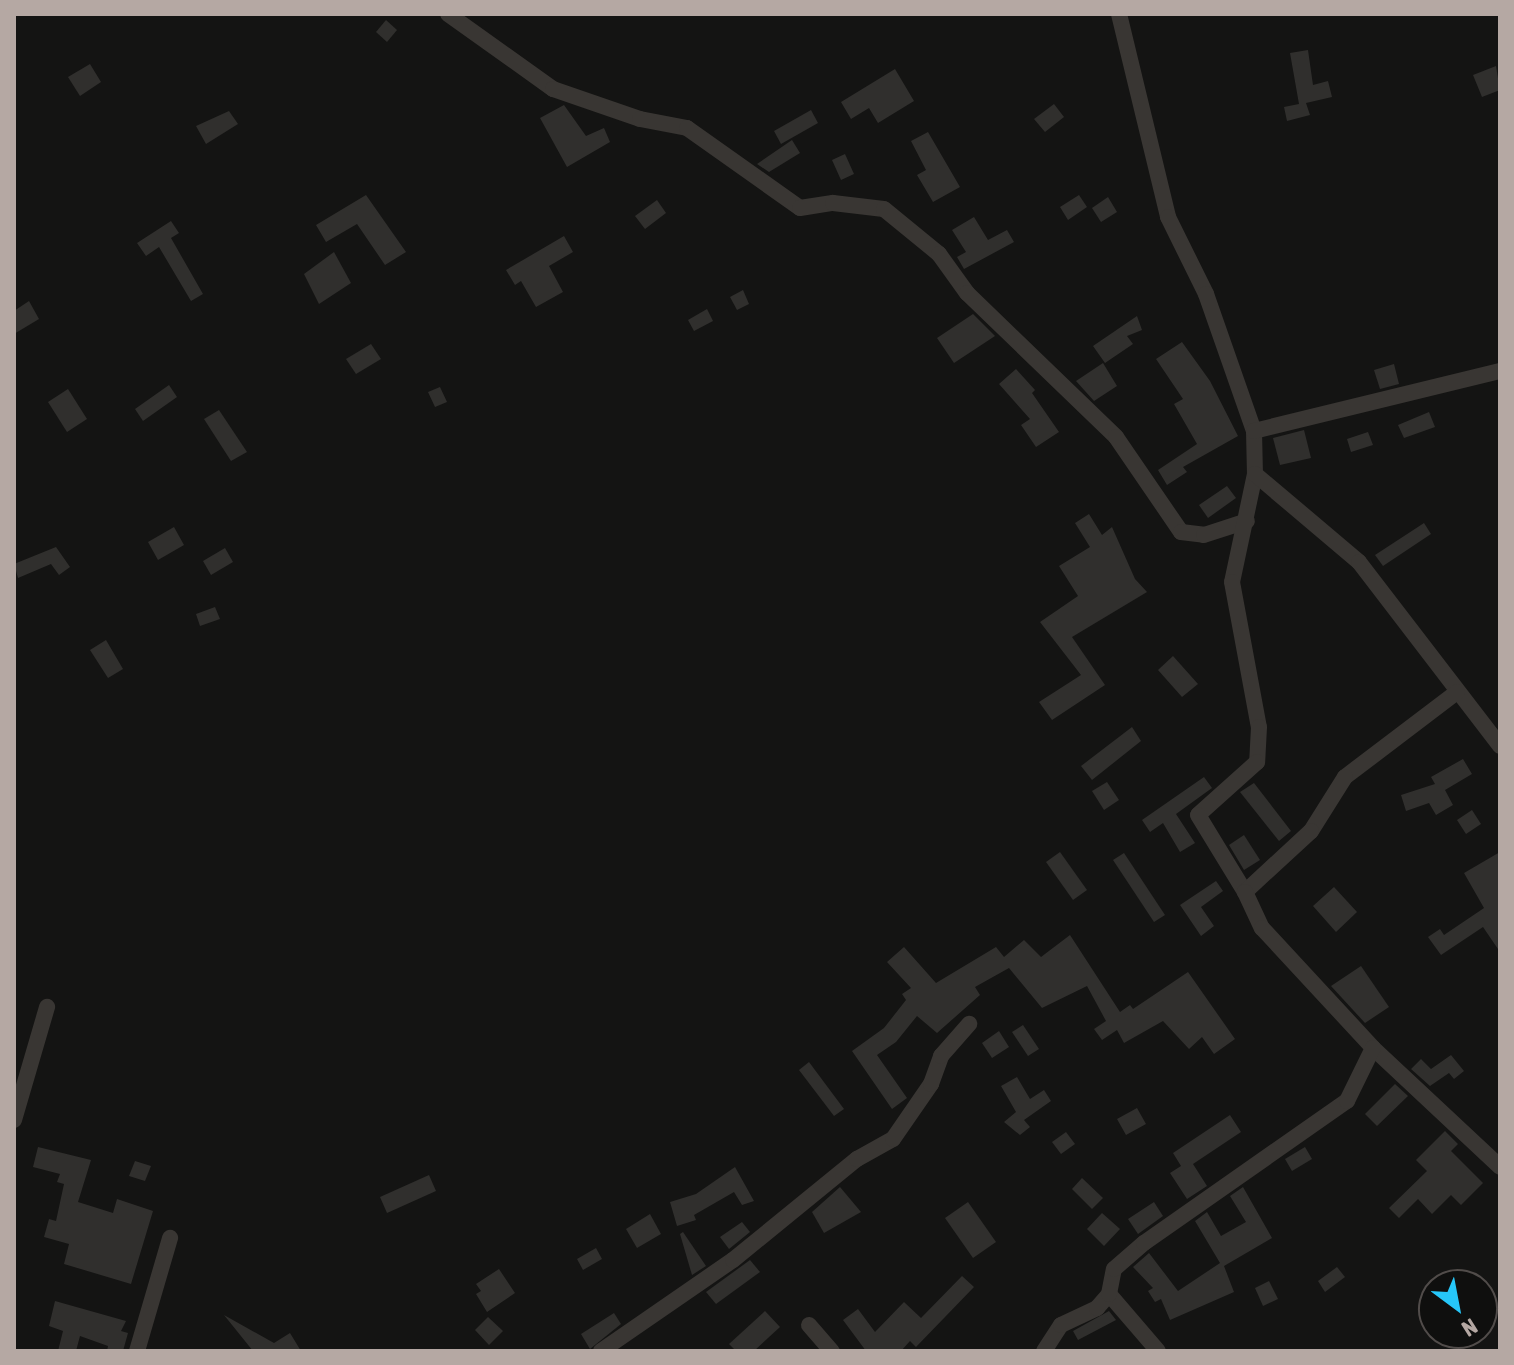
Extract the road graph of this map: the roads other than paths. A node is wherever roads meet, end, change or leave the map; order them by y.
1 (448, 14) edge
2 (1119, 14) edge
3 (1500, 371) edge
4 (1254, 431) junction
5 (1255, 474) junction
6 (1247, 521) junction
7 (1457, 692) junction
8 (1500, 746) edge
9 (1245, 892) junction
10 (47, 1007) dead end
11 (969, 1024) dead end
12 (1373, 1048) junction
13 (14, 1120) edge
14 (1500, 1167) edge
15 (170, 1238) dead end
16 (1109, 1294) junction
17 (809, 1325) dead end
18 (137, 1351) edge
19 (601, 1351) edge
20 (832, 1351) edge
21 (1044, 1351) edge
22 (1158, 1351) edge

1 - 6 street
2 - 4 street
3 - 4 street
4 - 5 street
5 - 6 street
5 - 7 street
6 - 9 street
7 - 8 street
7 - 9 street
9 - 12 street
10 - 13 street
11 - 19 street
12 - 14 street
12 - 16 street
15 - 18 street
16 - 21 street
16 - 22 street
17 - 20 street

